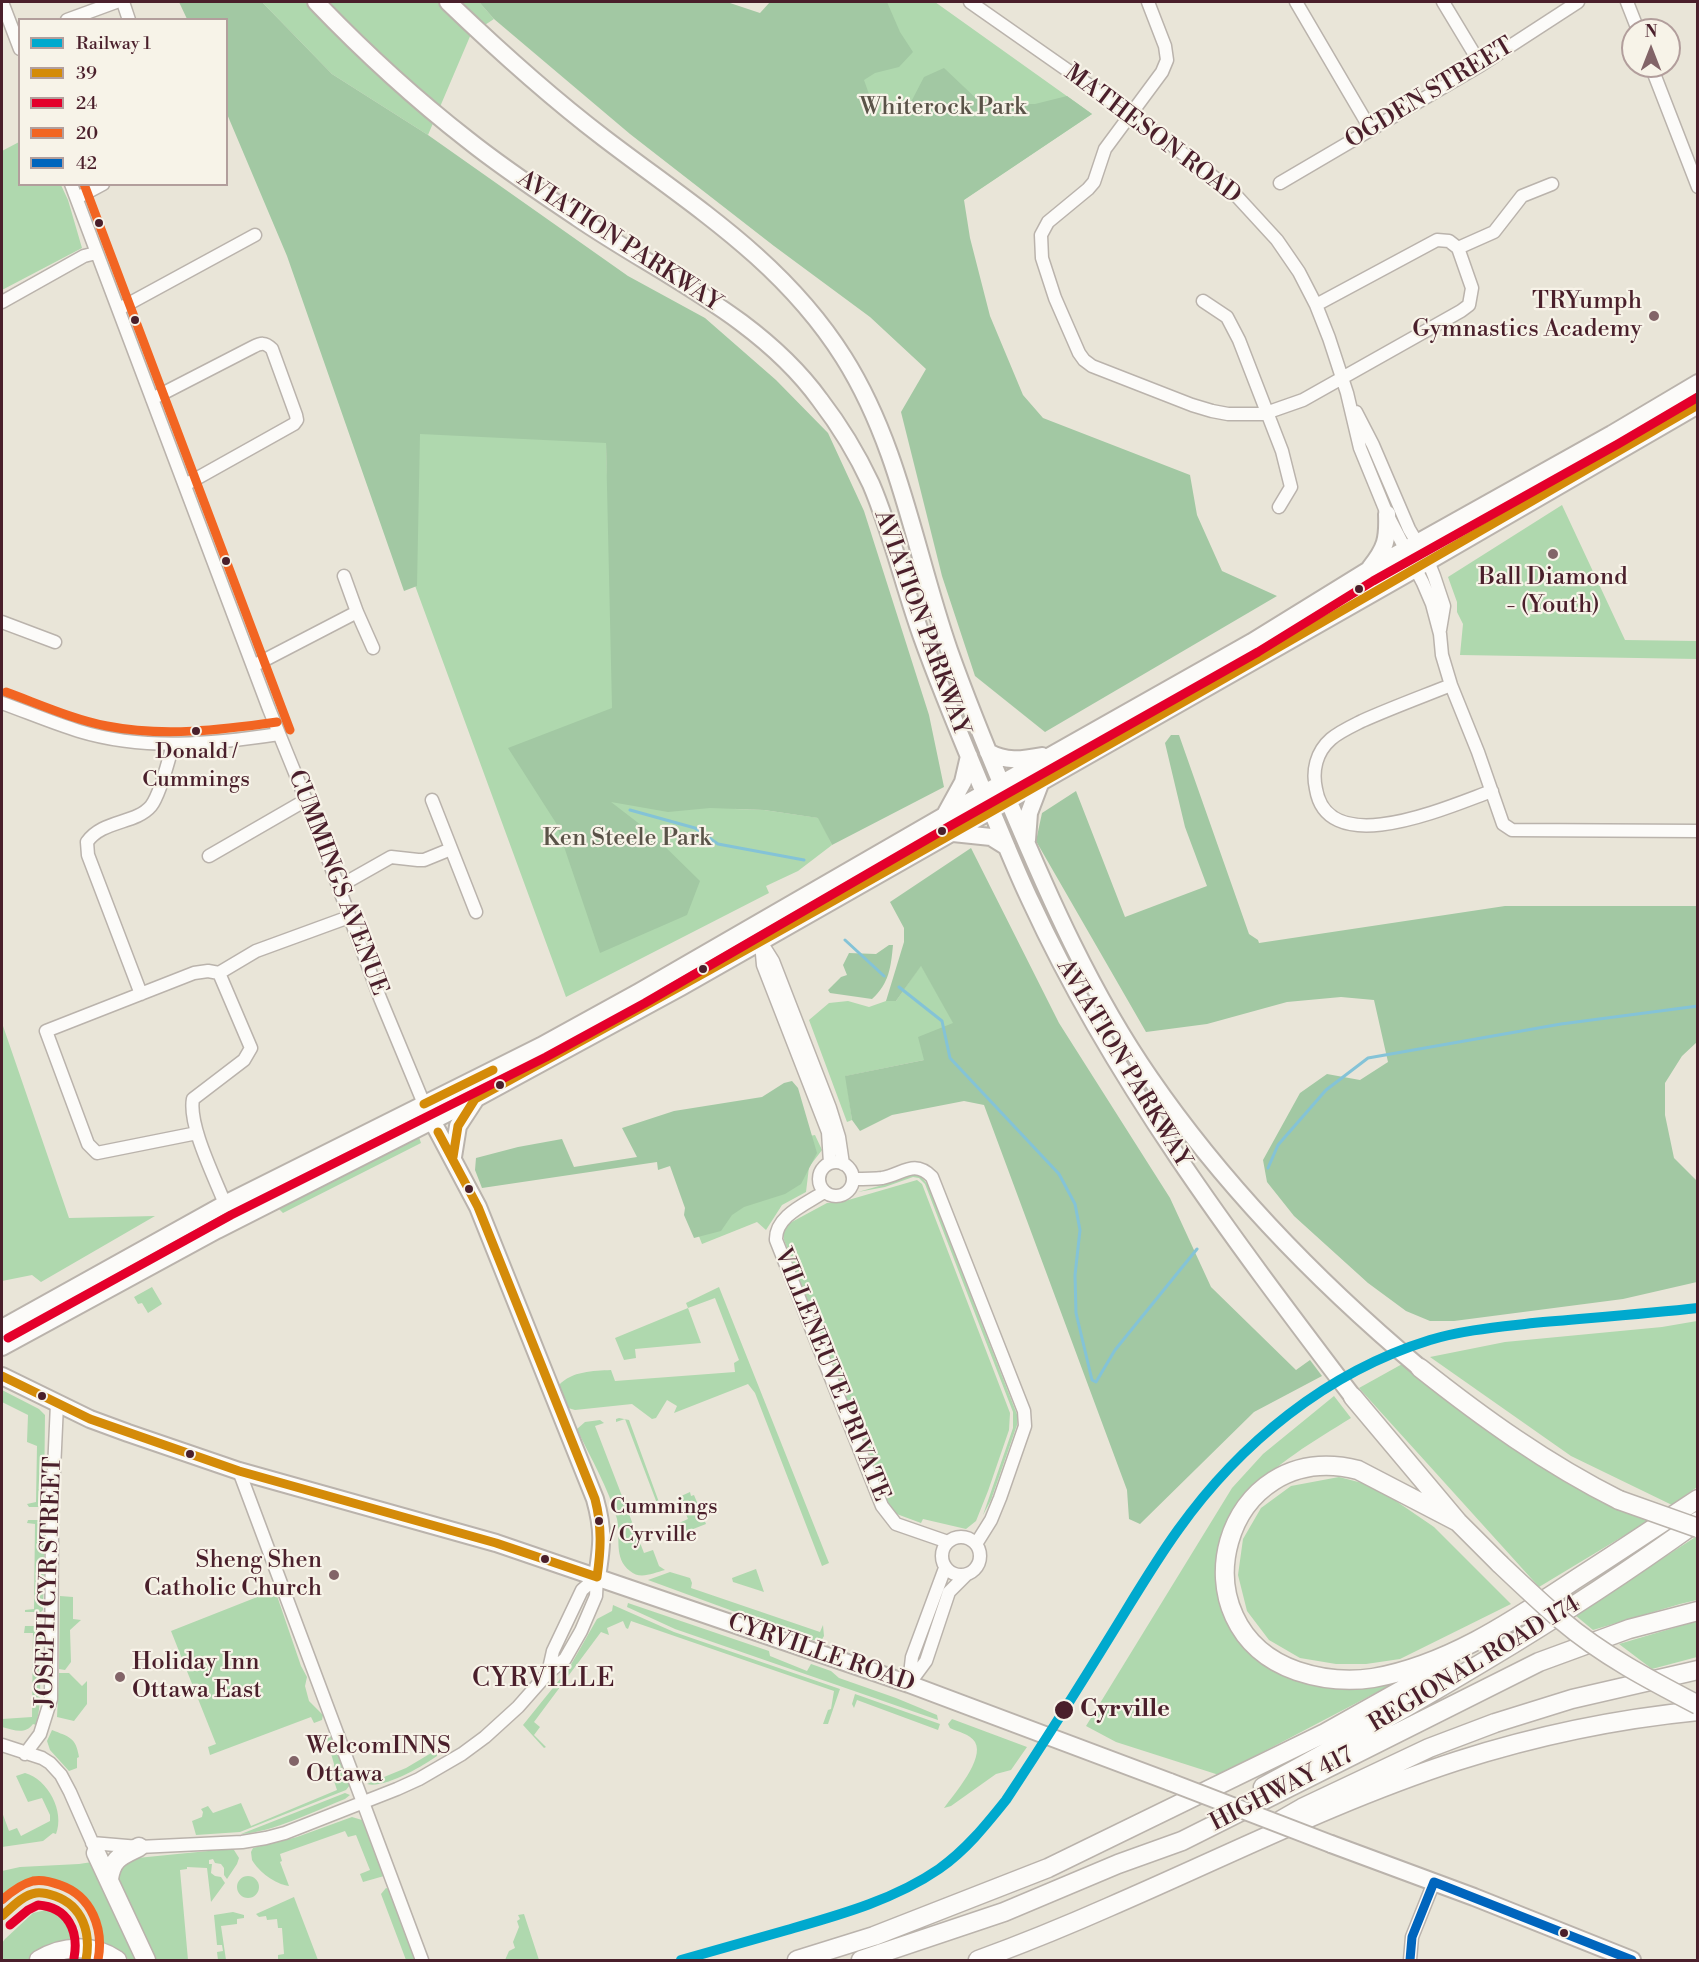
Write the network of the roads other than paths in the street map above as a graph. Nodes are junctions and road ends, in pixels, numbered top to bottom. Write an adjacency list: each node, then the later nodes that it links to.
1 (2, 2): 15 (street)
2 (116, 2): 12 (street)
3 (123, 2): 13 (street)
4 (316, 2): 57 (main road, AVIATION PARKWAY)
5 (448, 2): 55 (main road, AVIATION PARKWAY)
6 (970, 2): 18 (street, MATHESON ROAD)
7 (1148, 2): 18 (street)
8 (1296, 2): 19 (street)
9 (1443, 2): 16 (street)
10 (1578, 2): 16 (street, OGDEN STREET)
11 (1627, 2): 14 (street)
12 (72, 18)
13 (128, 18)
14 (1633, 18)
15 (18, 43)
16 (1481, 64): 19 (street, OGDEN STREET)
17 (1656, 78): 24 (street)
18 (1131, 115): 31 (street, MATHESON ROAD); 38 (street)
19 (1371, 130): 20 (street, OGDEN STREET)
20 (1280, 183)
21 (1552, 184): 27 (street)
22 (72, 186): 25 (street, CUMMINGS AVENUE)
23 (99, 186): 25 (street)
24 (1698, 187)
25 (76, 198): 28 (street, CUMMINGS AVENUE)
26 (255, 235): 32 (street)
27 (1458, 248): 31 (street); 33 (street)
28 (96, 253): 30 (street); 32 (street, CUMMINGS AVENUE)
29 (1203, 301): 38 (street)
30 (2, 302)
31 (1316, 305): 33 (street, MATHESON ROAD)
32 (119, 309): 36 (street, CUMMINGS AVENUE)
33 (1342, 377): 35 (street, MATHESON ROAD); 38 (street)
34 (1698, 383): 42 (main road)
35 (1347, 393): 41 (street, MATHESON ROAD); 42 (street, MATHESON ROAD)
36 (152, 399): 39 (street, CUMMINGS AVENUE); 39 (street)
37 (1698, 405): 43 (main road)
38 (1267, 412): 40 (street)
39 (185, 485): 50 (street, CUMMINGS AVENUE)
40 (1279, 507)
41 (1387, 514): 42 (street, MATHESON ROAD); 44 (main road)
42 (1412, 547): 43 (street); 44 (main road)
43 (1422, 565): 51 (street); 59 (main road)
44 (1367, 571): 56 (main road)
45 (344, 576): 46 (street)
46 (357, 612): 49 (street); 50 (street)
47 (2, 622): 48 (street)
48 (55, 642)
49 (373, 648)
50 (253, 666): 53 (street, CUMMINGS AVENUE)
51 (1451, 685): 60 (street); 60 (street)
52 (2, 703): 54 (street)
53 (279, 734): 54 (street); 62 (street, CUMMINGS AVENUE)
54 (173, 744): 79 (street)
55 (988, 752): 56 (main road); 58 (main road, AVIATION PARKWAY)
56 (1056, 753): 58 (main road)
57 (969, 756): 61 (main road, AVIATION PARKWAY); 66 (main road)
58 (1001, 784): 61 (main road); 64 (main road, AVIATION PARKWAY)
59 (1040, 784): 64 (main road); 69 (main road)
60 (1492, 791): 67 (street)
61 (984, 793): 65 (main road, AVIATION PARKWAY); 66 (main road)
62 (306, 800): 72 (street); 73 (street, CUMMINGS AVENUE)
63 (432, 800): 71 (street)
64 (1009, 800): 65 (main road); 69 (main road, AVIATION PARKWAY)
65 (992, 810): 68 (main road); 70 (main road, AVIATION PARKWAY)
66 (944, 816): 78 (main road)
67 (1698, 831)
68 (953, 833): 70 (main road); 76 (main road)
69 (1027, 844): 93 (main road, AVIATION PARKWAY)
70 (1007, 847): 95 (main road, AVIATION PARKWAY)
71 (451, 849): 73 (street); 74 (street)
72 (209, 856)
73 (338, 886): 75 (street, CUMMINGS AVENUE)
74 (476, 912)
75 (349, 917): 77 (street); 81 (street, CUMMINGS AVENUE)
76 (761, 942): 78 (main road); 85 (street)
77 (219, 973): 79 (street); 83 (street)
78 (677, 980): 80 (main road); 81 (main road)
79 (141, 994): 83 (street)
80 (475, 1099): 82 (main road); 84 (main road)
81 (424, 1104): 82 (main road, CUMMINGS AVENUE); 88 (main road)
82 (432, 1120): 84 (main road, CUMMINGS AVENUE); 90 (main road)
83 (197, 1133): 88 (street)
84 (453, 1157): 106 (main road, CUMMINGS AVENUE)
85 (836, 1163): 86 (street); 87 (street)
86 (853, 1179): 87 (street); 103 (street)
87 (824, 1192): 102 (street, VILLENEUVE PRIVATE)
88 (225, 1204): 89 (main road)
89 (170, 1234): 90 (main road); 91 (main road)
90 (179, 1249): 92 (main road)
91 (2, 1328)
92 (2, 1347)
93 (1420, 1368): 101 (highway, bridge)
94 (2, 1376): 96 (main road, CYRVILLE ROAD)
95 (1353, 1397): 100 (highway)
96 (57, 1404): 97 (main road, CYRVILLE ROAD); 114 (street, JOSEPH CYR STREET)
97 (239, 1471): 106 (main road, CYRVILLE ROAD); 115 (street)
98 (1698, 1499): 108 (highway)
99 (1698, 1521): 119 (highway, REGIONAL ROAD 174)
100 (1458, 1522): 108 (highway); 111 (highway, bridge)
101 (1698, 1528)
102 (948, 1542): 103 (street); 104 (street)
103 (976, 1544): 105 (street)
104 (945, 1568): 105 (street); 110 (street)
105 (966, 1575): 110 (street)
106 (597, 1577): 110 (main road, CYRVILLE ROAD); 115 (street)
107 (1698, 1611): 119 (highway, HIGHWAY 417)
108 (1488, 1635): 126 (highway)
109 (1698, 1670): 118 (highway, REGIONAL ROAD 174)
110 (909, 1684): 121 (main road, CYRVILLE ROAD, bridge)
111 (1698, 1705)
112 (1698, 1711): 118 (highway, HIGHWAY 417)
113 (2, 1745): 114 (street)
114 (25, 1754): 117 (street)
115 (364, 1803): 116 (street); 125 (street)
116 (139, 1847): 117 (street); 120 (highway)
117 (94, 1848): 120 (highway)
118 (1210, 1862): 128 (highway, HIGHWAY 417)
119 (1118, 1864): 127 (highway, HIGHWAY 417)
120 (109, 1879): 124 (highway)
121 (1434, 1882): 129 (street); 130 (main road, CYRVILLE ROAD)
122 (110, 1957): 123 (highway)
123 (39, 1960)
124 (146, 1960)
125 (422, 1960)
126 (797, 1960)
127 (861, 1960)
128 (978, 1960)
129 (1410, 1960)
130 (1632, 1960)

